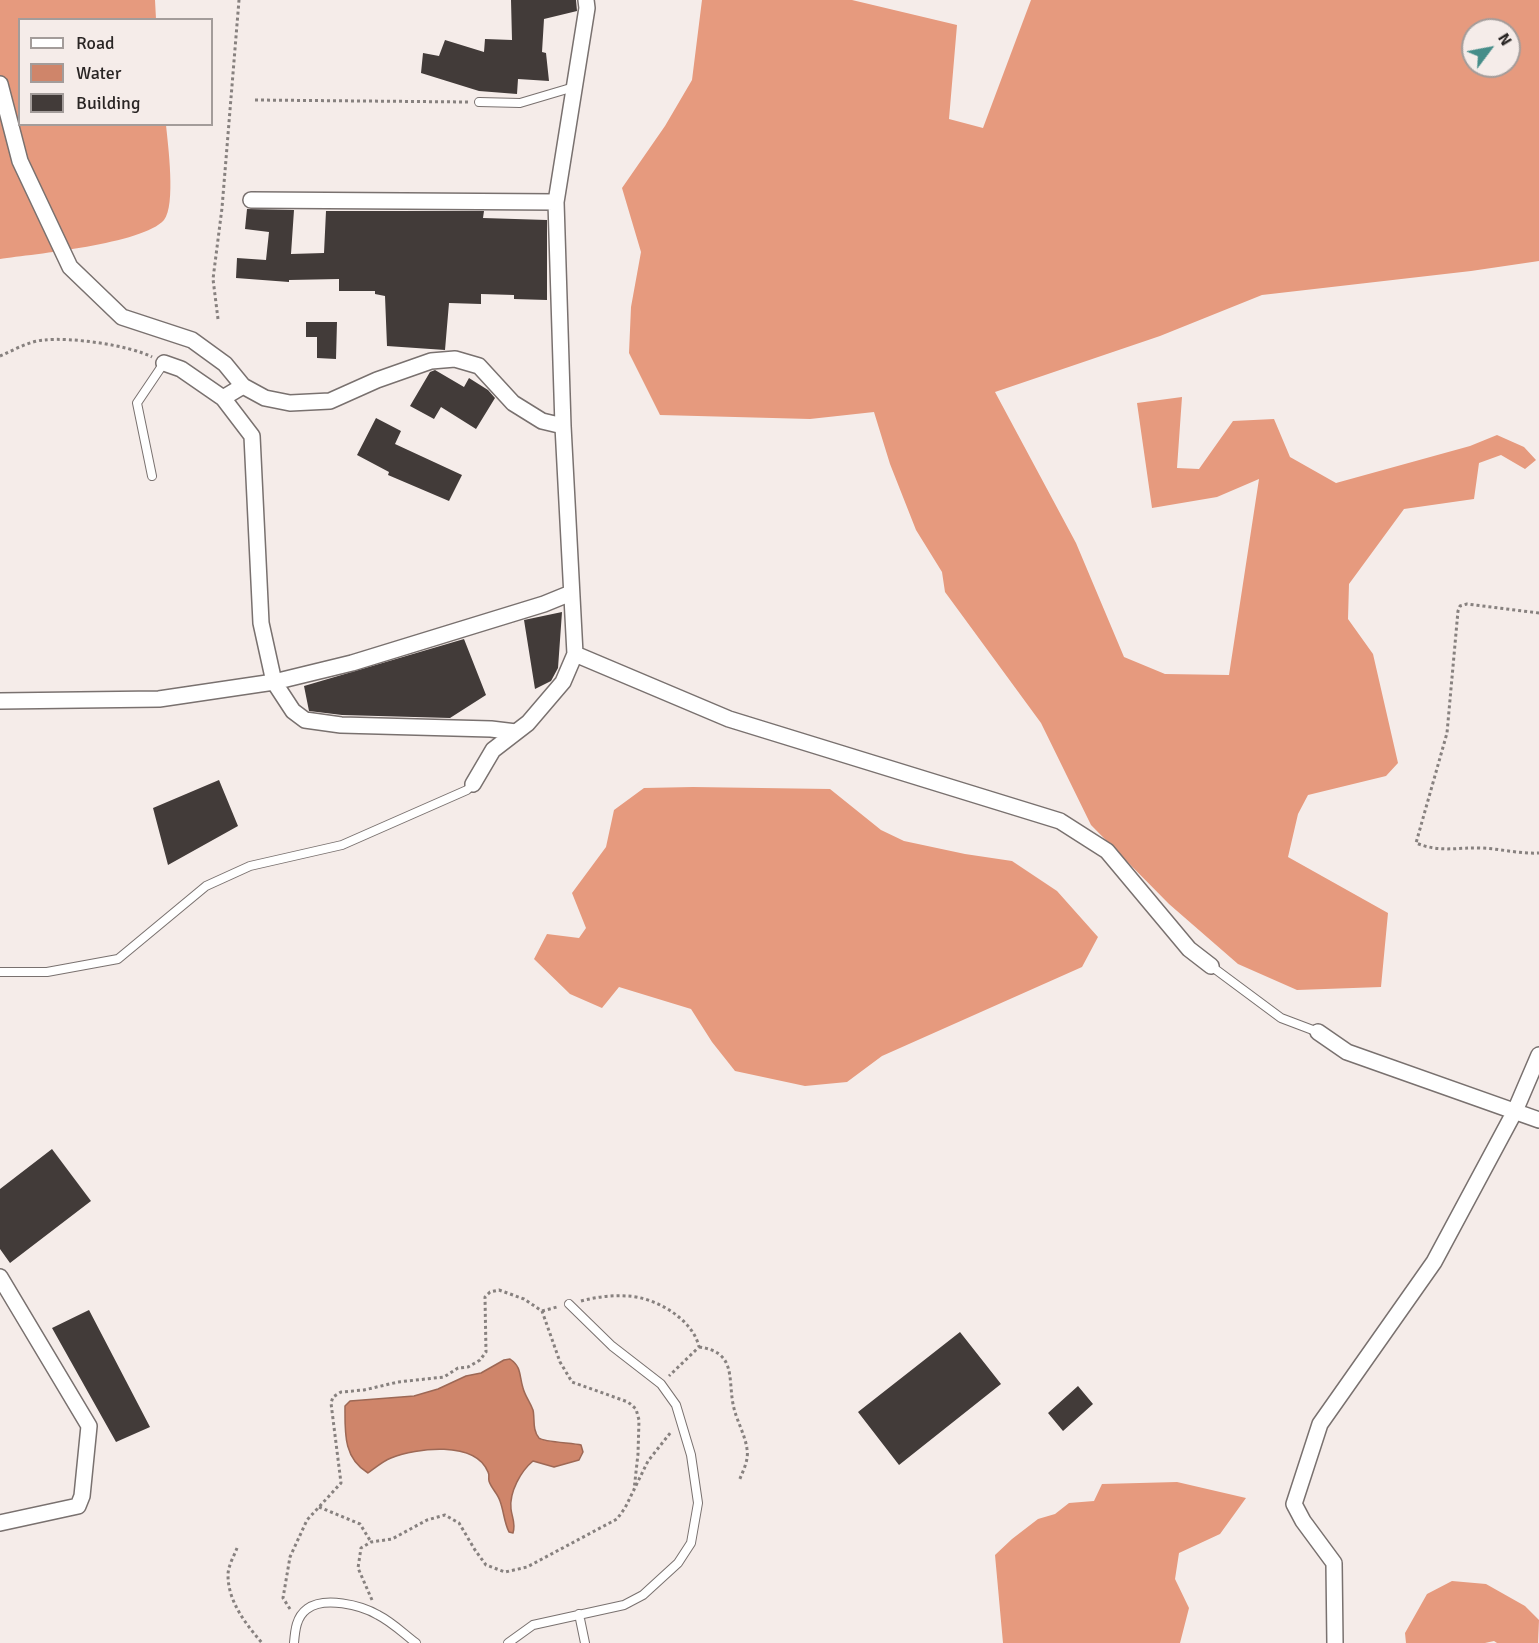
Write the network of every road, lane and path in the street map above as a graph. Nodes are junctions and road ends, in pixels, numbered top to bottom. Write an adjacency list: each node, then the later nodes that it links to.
1 (239, 0): 9 (path)
2 (586, 0): 4 (street)
3 (0, 84): 12 (street)
4 (574, 86): 6 (lane); 8 (street)
5 (255, 100): 6 (path)
6 (479, 102)
7 (250, 200): 8 (street)
8 (556, 202): 14 (street)
9 (218, 319)
10 (0, 357): 11 (path)
11 (164, 363): 13 (street); 15 (lane)
12 (243, 386): 13 (street); 14 (street)
13 (223, 398): 19 (street)
14 (563, 426): 16 (street)
15 (152, 476)
16 (571, 593): 18 (street); 19 (street)
17 (1539, 613): 23 (path)
18 (575, 654): 21 (street); 24 (street)
19 (274, 681): 20 (street); 21 (street)
20 (0, 701)
21 (516, 732): 22 (street)
22 (473, 784): 25 (lane)
23 (1539, 854)
24 (1211, 966): 26 (lane)
25 (0, 972)
26 (1317, 1032): 28 (street)
27 (1539, 1055): 28 (street)
28 (1515, 1111): 29 (street); 50 (street)
29 (1539, 1120)
30 (0, 1277): 39 (street)
31 (569, 1304): 32 (path); 33 (path); 34 (lane)
32 (542, 1311): 37 (path); 38 (path)
33 (699, 1347): 34 (path); 36 (path)
34 (662, 1384): 35 (lane)
35 (681, 1421): 37 (path); 42 (lane)
36 (739, 1481)
37 (634, 1490): 40 (path)
38 (319, 1507): 40 (path); 44 (path)
39 (0, 1523)
40 (371, 1542): 43 (path)
41 (237, 1548): 45 (path)
42 (579, 1614): 48 (lane); 49 (lane)
43 (379, 1615): 44 (lane); 47 (lane)
44 (298, 1621): 46 (lane)
45 (262, 1643)
46 (294, 1643)
47 (416, 1643)
48 (508, 1643)
49 (585, 1643)
50 (1335, 1643)

